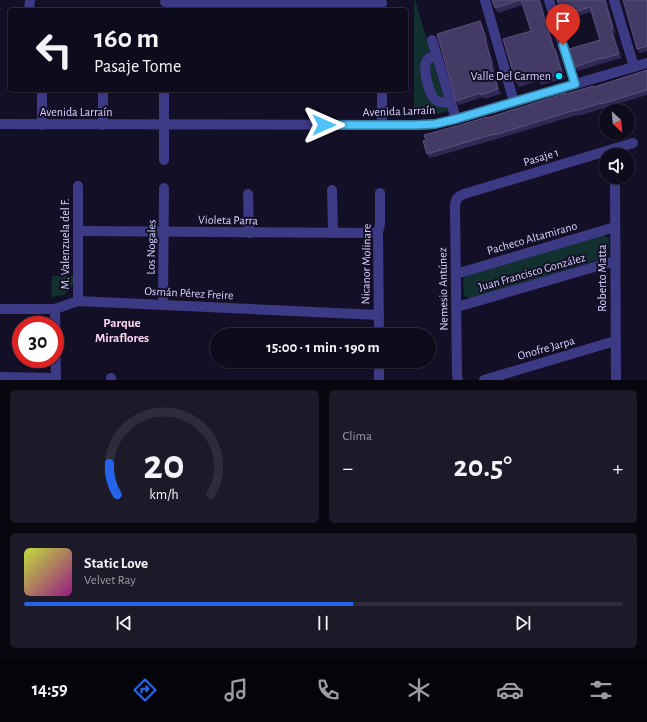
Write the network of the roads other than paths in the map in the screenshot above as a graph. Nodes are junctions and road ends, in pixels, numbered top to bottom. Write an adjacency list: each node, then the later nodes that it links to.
1 (485, 0): 15 (street)
2 (550, 0): 10 (street)
3 (614, 0): 9 (street)
4 (165, 4): 5 (street)
5 (382, 4)
6 (432, 40): 7 (street)
7 (437, 56): 16 (street); 16 (street)
8 (647, 63): 9 (street, Avenida Larraín)
9 (634, 67): 10 (street, Avenida Larraín)
10 (575, 84): 15 (street, Avenida Larraín)
11 (42, 92): 19 (street)
12 (103, 92): 20 (street)
13 (164, 92): 21 (street)
14 (382, 92): 22 (street)
15 (514, 102): 17 (street, Avenida Larraín)
16 (451, 103): 17 (street)
17 (456, 119): 22 (street, Avenida Larraín)
18 (0, 124): 19 (street, Avenida Larraín)
19 (42, 125): 20 (street, Avenida Larraín)
20 (103, 125): 21 (street, Avenida Larraín)
21 (164, 125): 22 (street, Avenida Larraín); 26 (street)
22 (382, 125)
23 (634, 143): 24 (street, Pasaje 1)
24 (624, 148)
25 (599, 157): 33 (street, Pasaje 1)
26 (164, 160)
27 (615, 184): 34 (street, Roberto Matta)
28 (78, 186): 35 (street, M. Valenzuela del F.)
29 (164, 188): 36 (street, Los Nogales)
30 (332, 190): 38 (street)
31 (380, 193): 39 (street, Nicanor Molinare)
32 (248, 194): 37 (street)
33 (457, 198): 41 (street, Nemesio Antúnez)
34 (615, 227): 40 (street, Roberto Matta); 41 (street, Pacheco Altamirano)
35 (78, 231): 36 (street, Violeta Parra); 42 (street, M. Valenzuela del F.)
36 (164, 232): 37 (street, Violeta Parra); 43 (street, Los Nogales)
37 (249, 233): 38 (street, Violeta Parra)
38 (333, 233): 39 (street, Violeta Parra)
39 (378, 233): 47 (street, Nicanor Molinare)
40 (615, 262): 44 (street, Juan Francisco González); 49 (street, Roberto Matta)
41 (456, 274): 44 (street, Nemesio Antúnez)
42 (78, 301): 43 (street, Osmán Pérez Freire); 46 (street, Osmán Pérez Freire)
43 (163, 305): 47 (street, Osmán Pérez Freire)
44 (457, 307): 54 (street, Nemesio Antúnez)
45 (0, 309): 46 (street, Osmán Pérez Freire)
46 (55, 309): 52 (street)
47 (379, 315): 48 (street, Nicanor Molinare)
48 (379, 328)
49 (615, 341): 55 (street, Onofre Jarpa); 56 (street, Roberto Matta)
50 (379, 368): 53 (street)
51 (0, 377): 52 (street)
52 (56, 379)
53 (379, 380)
54 (458, 380)
55 (484, 380)
56 (616, 380)

